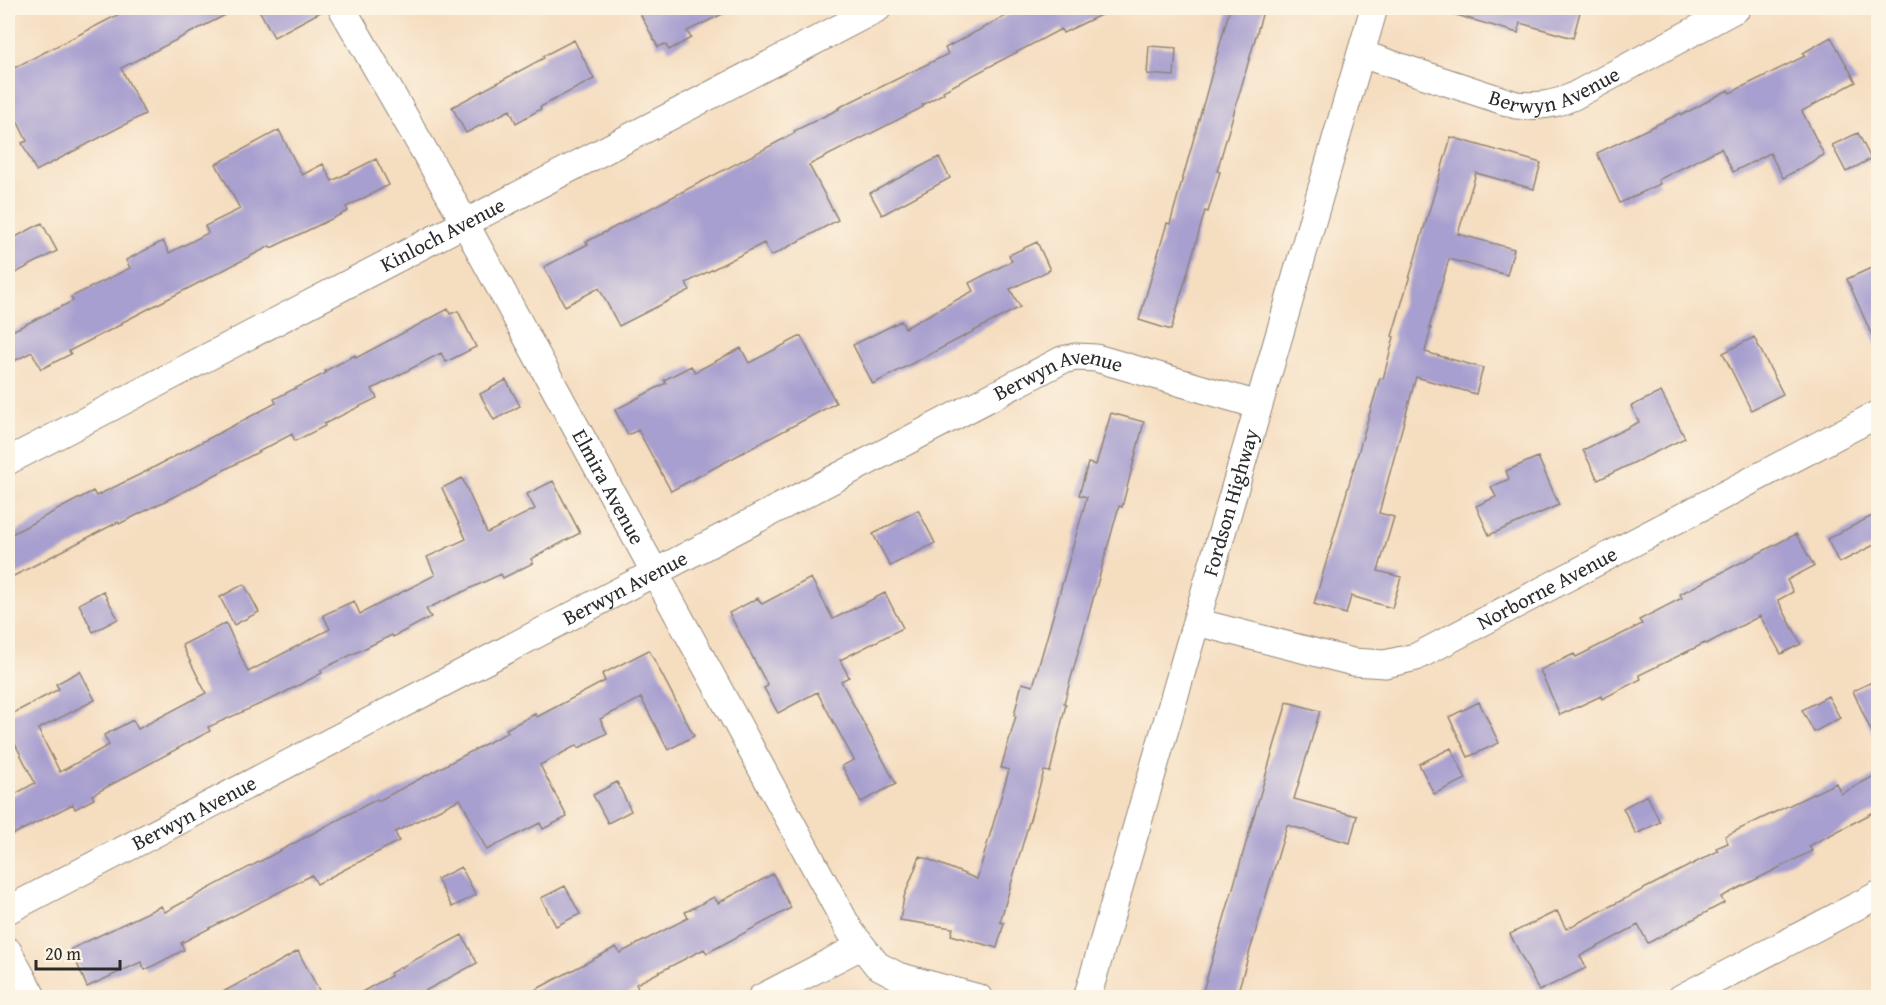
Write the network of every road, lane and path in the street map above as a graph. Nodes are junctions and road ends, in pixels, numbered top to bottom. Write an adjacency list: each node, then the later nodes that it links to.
1 (342, 8): 6 (street, Elmira Avenue)
2 (878, 8): 6 (street, Kinloch Avenue)
3 (1374, 8): 5 (street, Fordson Highway)
4 (1737, 8): 5 (street, Berwyn Avenue)
5 (1361, 54): 7 (street, Fordson Highway)
6 (465, 223): 9 (street, Kinloch Avenue); 10 (street, Elmira Avenue)
7 (1258, 405): 10 (street, Berwyn Avenue); 11 (street, Fordson Highway)
8 (1878, 414): 11 (street, Norborne Avenue)
9 (8, 461)
10 (653, 572): 13 (street, Berwyn Avenue); 14 (street, Elmira Avenue)
11 (1196, 622): 19 (street, Fordson Highway)
12 (1878, 895): 20 (street)
13 (8, 910)
14 (861, 945): 17 (street); 18 (street, Elmira Avenue)
15 (8, 951): 16 (street)
16 (33, 998)
17 (761, 998)
18 (979, 998)
19 (1087, 998)
20 (1682, 998)

